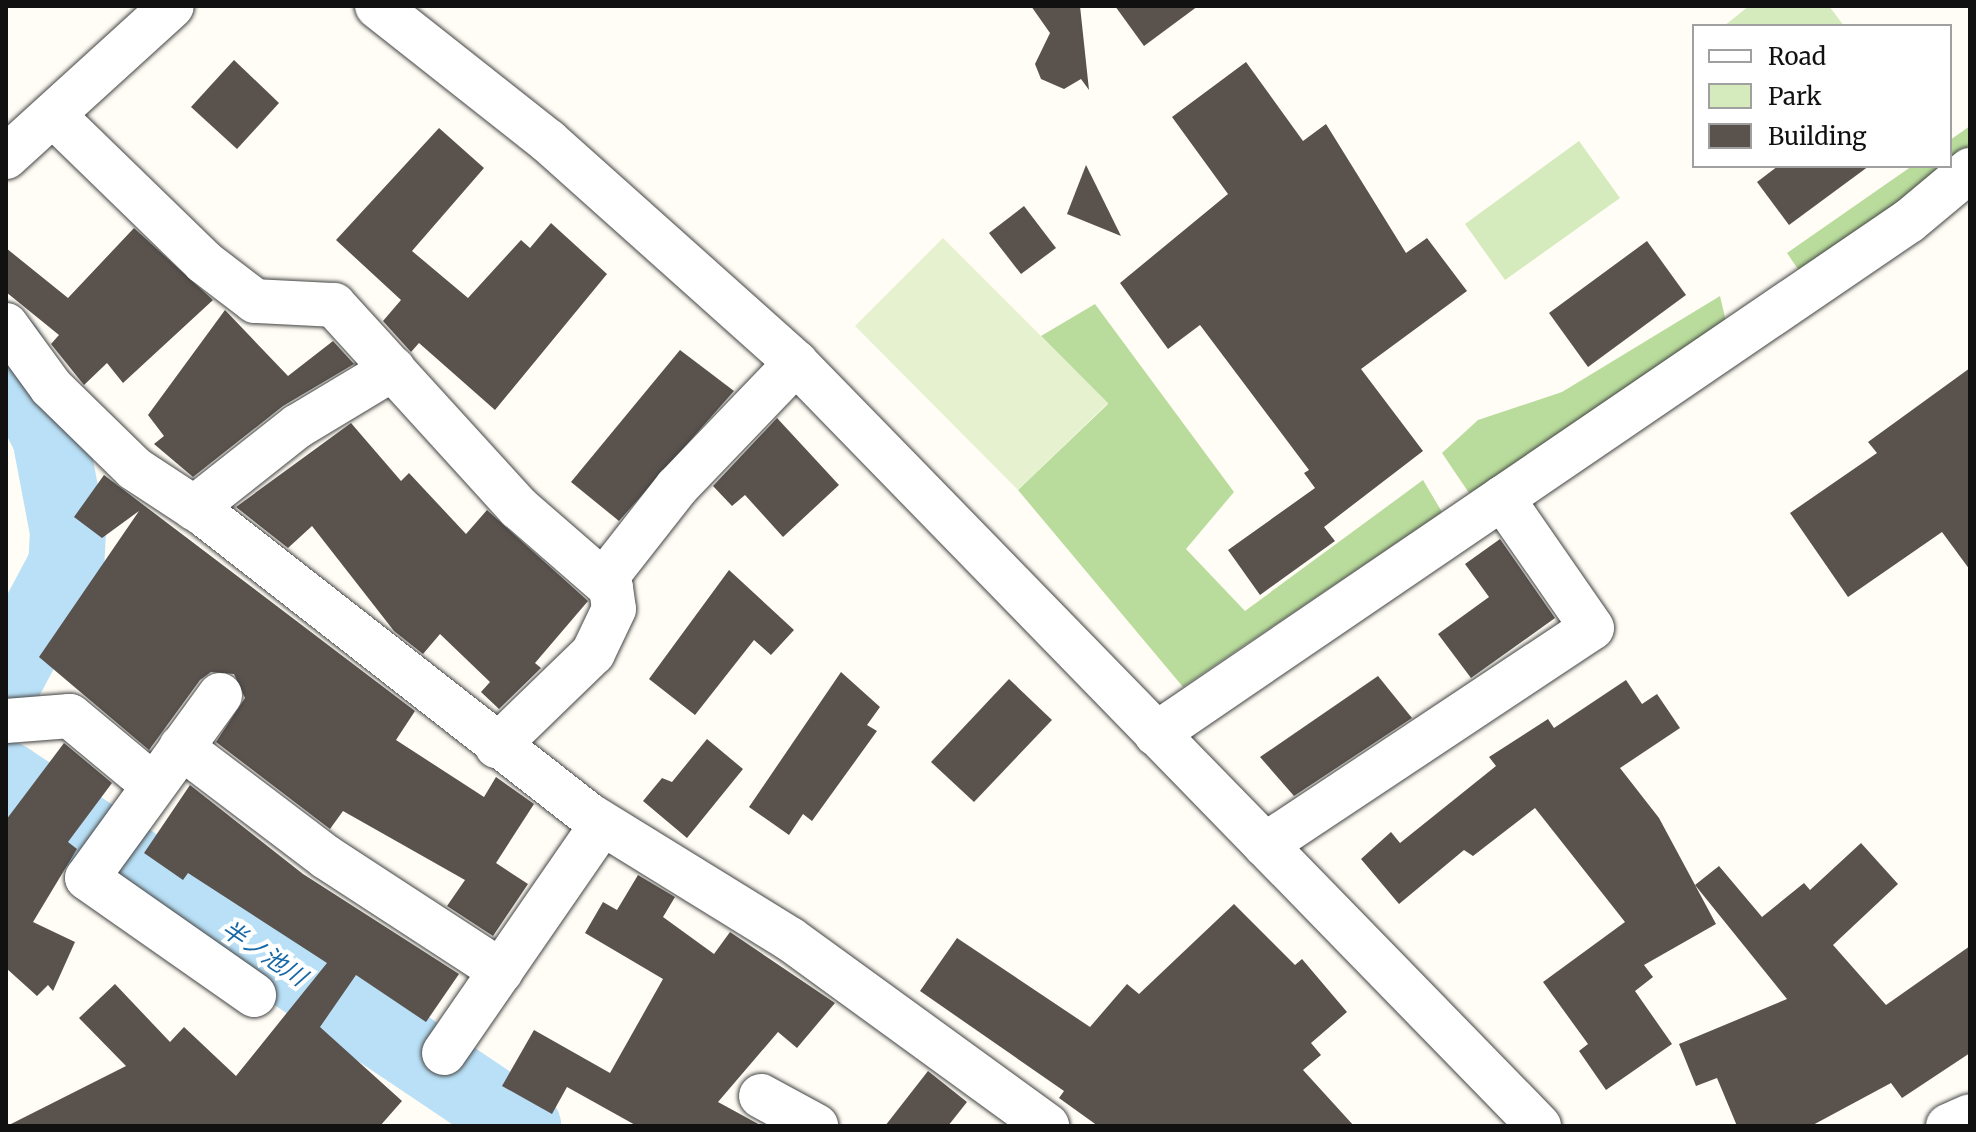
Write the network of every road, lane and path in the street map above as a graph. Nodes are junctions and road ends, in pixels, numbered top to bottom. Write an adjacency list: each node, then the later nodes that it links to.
1 (172, 6): 4 (street)
2 (377, 6): 3 (street)
3 (425, 21): 8 (street)
4 (53, 115): 5 (street); 9 (street)
5 (6, 157)
6 (1970, 170): 10 (street)
7 (6, 325): 11 (street)
8 (796, 363): 12 (street); 15 (street)
9 (393, 369): 11 (street); 12 (street)
10 (1502, 498): 15 (street); 20 (street)
11 (194, 508): 16 (street)
12 (604, 580): 16 (street)
13 (220, 695): 17 (street)
14 (6, 721): 18 (street)
15 (1156, 734): 20 (street)
16 (497, 746): 19 (street)
17 (181, 747): 18 (street); 21 (street)
18 (153, 785): 22 (street)
19 (602, 824): 21 (street); 27 (street)
20 (1265, 845): 28 (street)
21 (501, 971): 23 (street)
22 (254, 995)
23 (444, 1053)
24 (761, 1096): 26 (street)
25 (1970, 1116): 29 (street)
26 (816, 1126)
27 (1047, 1126)
28 (1539, 1126)
29 (1948, 1126)

